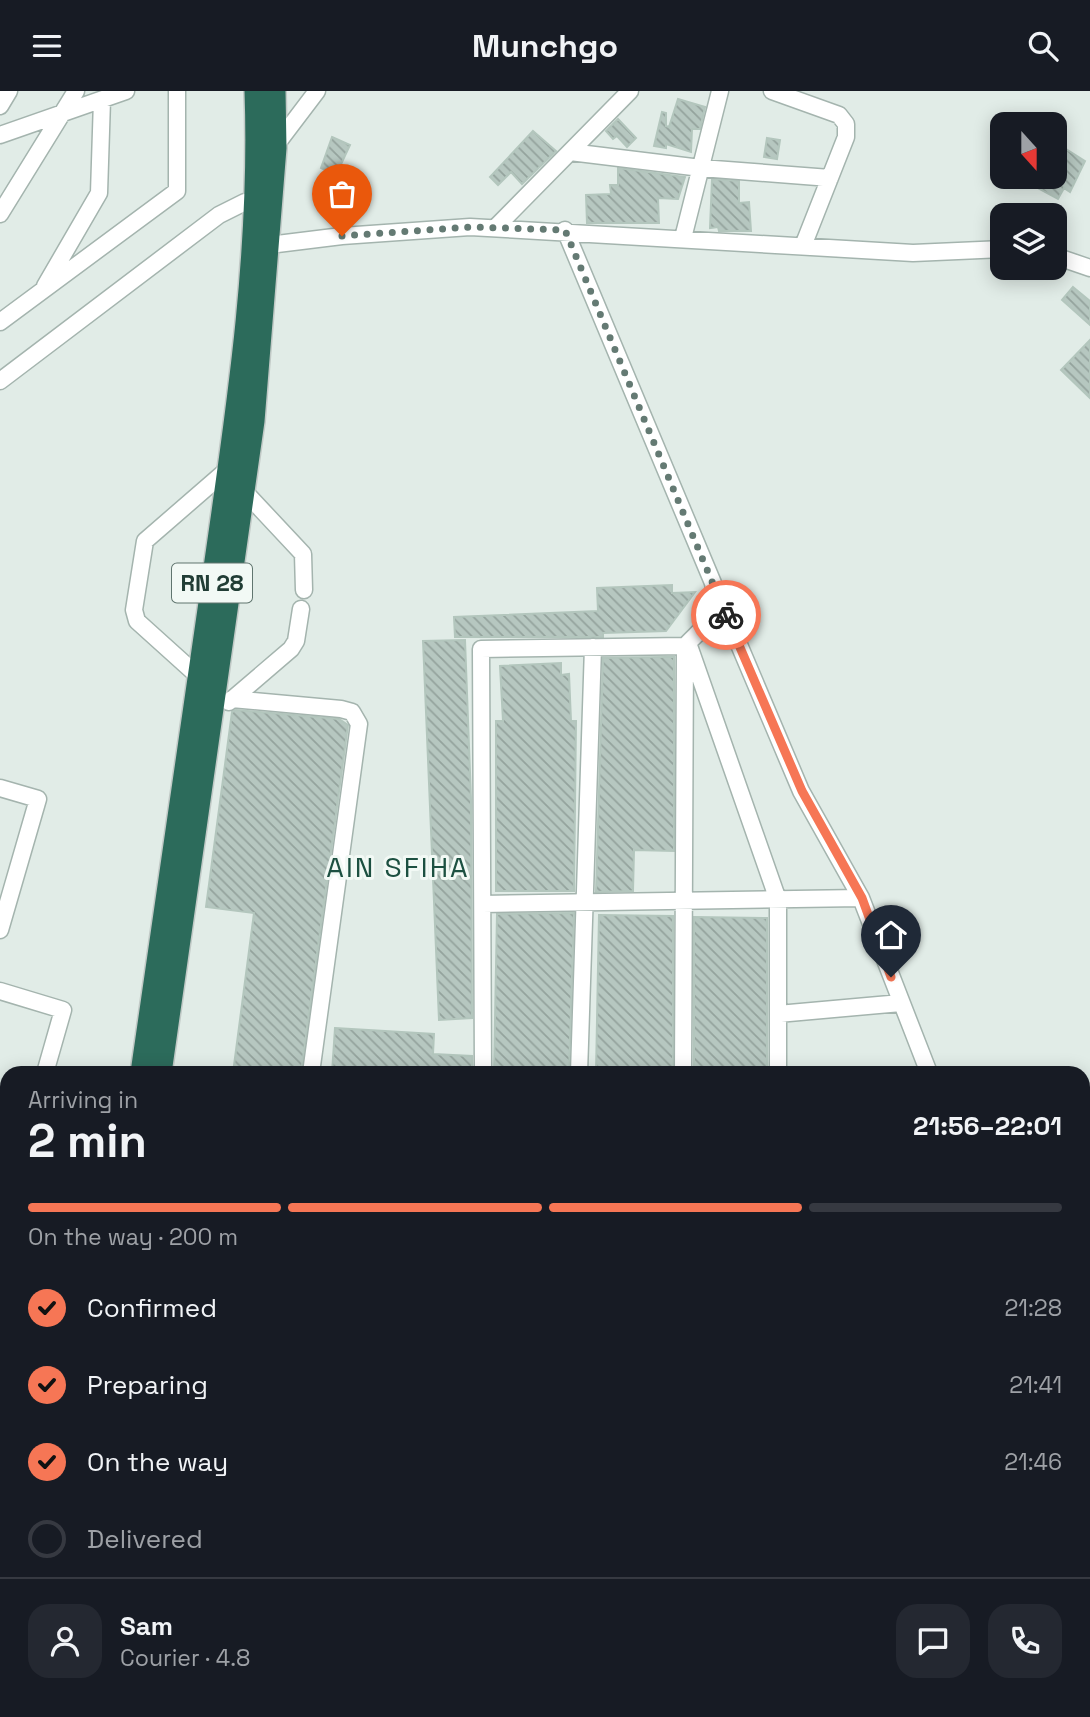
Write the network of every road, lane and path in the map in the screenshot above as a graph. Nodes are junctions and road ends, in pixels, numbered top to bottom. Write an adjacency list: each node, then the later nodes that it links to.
1 (9, 91): 12 (street)
2 (76, 91): 13 (street)
3 (126, 91): 11 (street)
4 (177, 91): 29 (street)
5 (255, 91): 15 (highway, RN 28)
6 (275, 91): 15 (highway, RN 28)
7 (317, 91): 15 (street)
8 (630, 91): 16 (street)
9 (720, 91): 17 (street)
10 (772, 91): 18 (street)
11 (102, 100): 13 (street); 29 (street)
12 (0, 106)
13 (62, 114): 14 (street); 20 (street)
14 (0, 135)
15 (267, 151): 19 (highway, RN 28); 24 (highway, RN 28)
16 (570, 152): 17 (street); 21 (street)
17 (701, 168): 18 (street); 23 (street)
18 (830, 178): 25 (street)
19 (255, 202): 31 (street); 32 (highway, RN 28)
20 (0, 214)
21 (495, 227): 22 (street); 24 (street)
22 (565, 230): 23 (street); 34 (street)
23 (683, 238): 25 (street)
24 (269, 245): 33 (highway, RN 28)
25 (803, 246): 26 (street)
26 (990, 250)
27 (1067, 260): 28 (street)
28 (1090, 268)
29 (42, 291): 30 (street)
30 (0, 322)
31 (0, 381)
32 (228, 469): 39 (highway, RN 28); 39 (street)
33 (244, 491): 35 (street); 41 (highway, RN 28)
34 (713, 583): 37 (street); 43 (street)
35 (304, 590)
36 (301, 609): 40 (street)
37 (687, 644): 38 (street); 44 (street); 45 (street)
38 (593, 647): 46 (street); 47 (street)
39 (198, 676): 53 (highway, RN 28)
40 (232, 699): 41 (street); 55 (street)
41 (211, 725): 54 (highway, RN 28)
42 (0, 788): 48 (street)
43 (862, 898): 44 (street); 50 (street)
44 (778, 899): 45 (street); 51 (street)
45 (686, 901): 46 (street); 58 (street)
46 (586, 902): 47 (street); 57 (street)
47 (483, 904): 56 (street)
48 (0, 930)
49 (0, 991): 52 (street)
50 (901, 1003): 51 (street); 60 (street)
51 (778, 1014): 59 (street)
52 (47, 1066)
53 (142, 1066)
54 (162, 1066)
55 (312, 1066)
56 (483, 1066)
57 (579, 1066)
58 (683, 1066)
59 (778, 1066)
60 (926, 1066)

